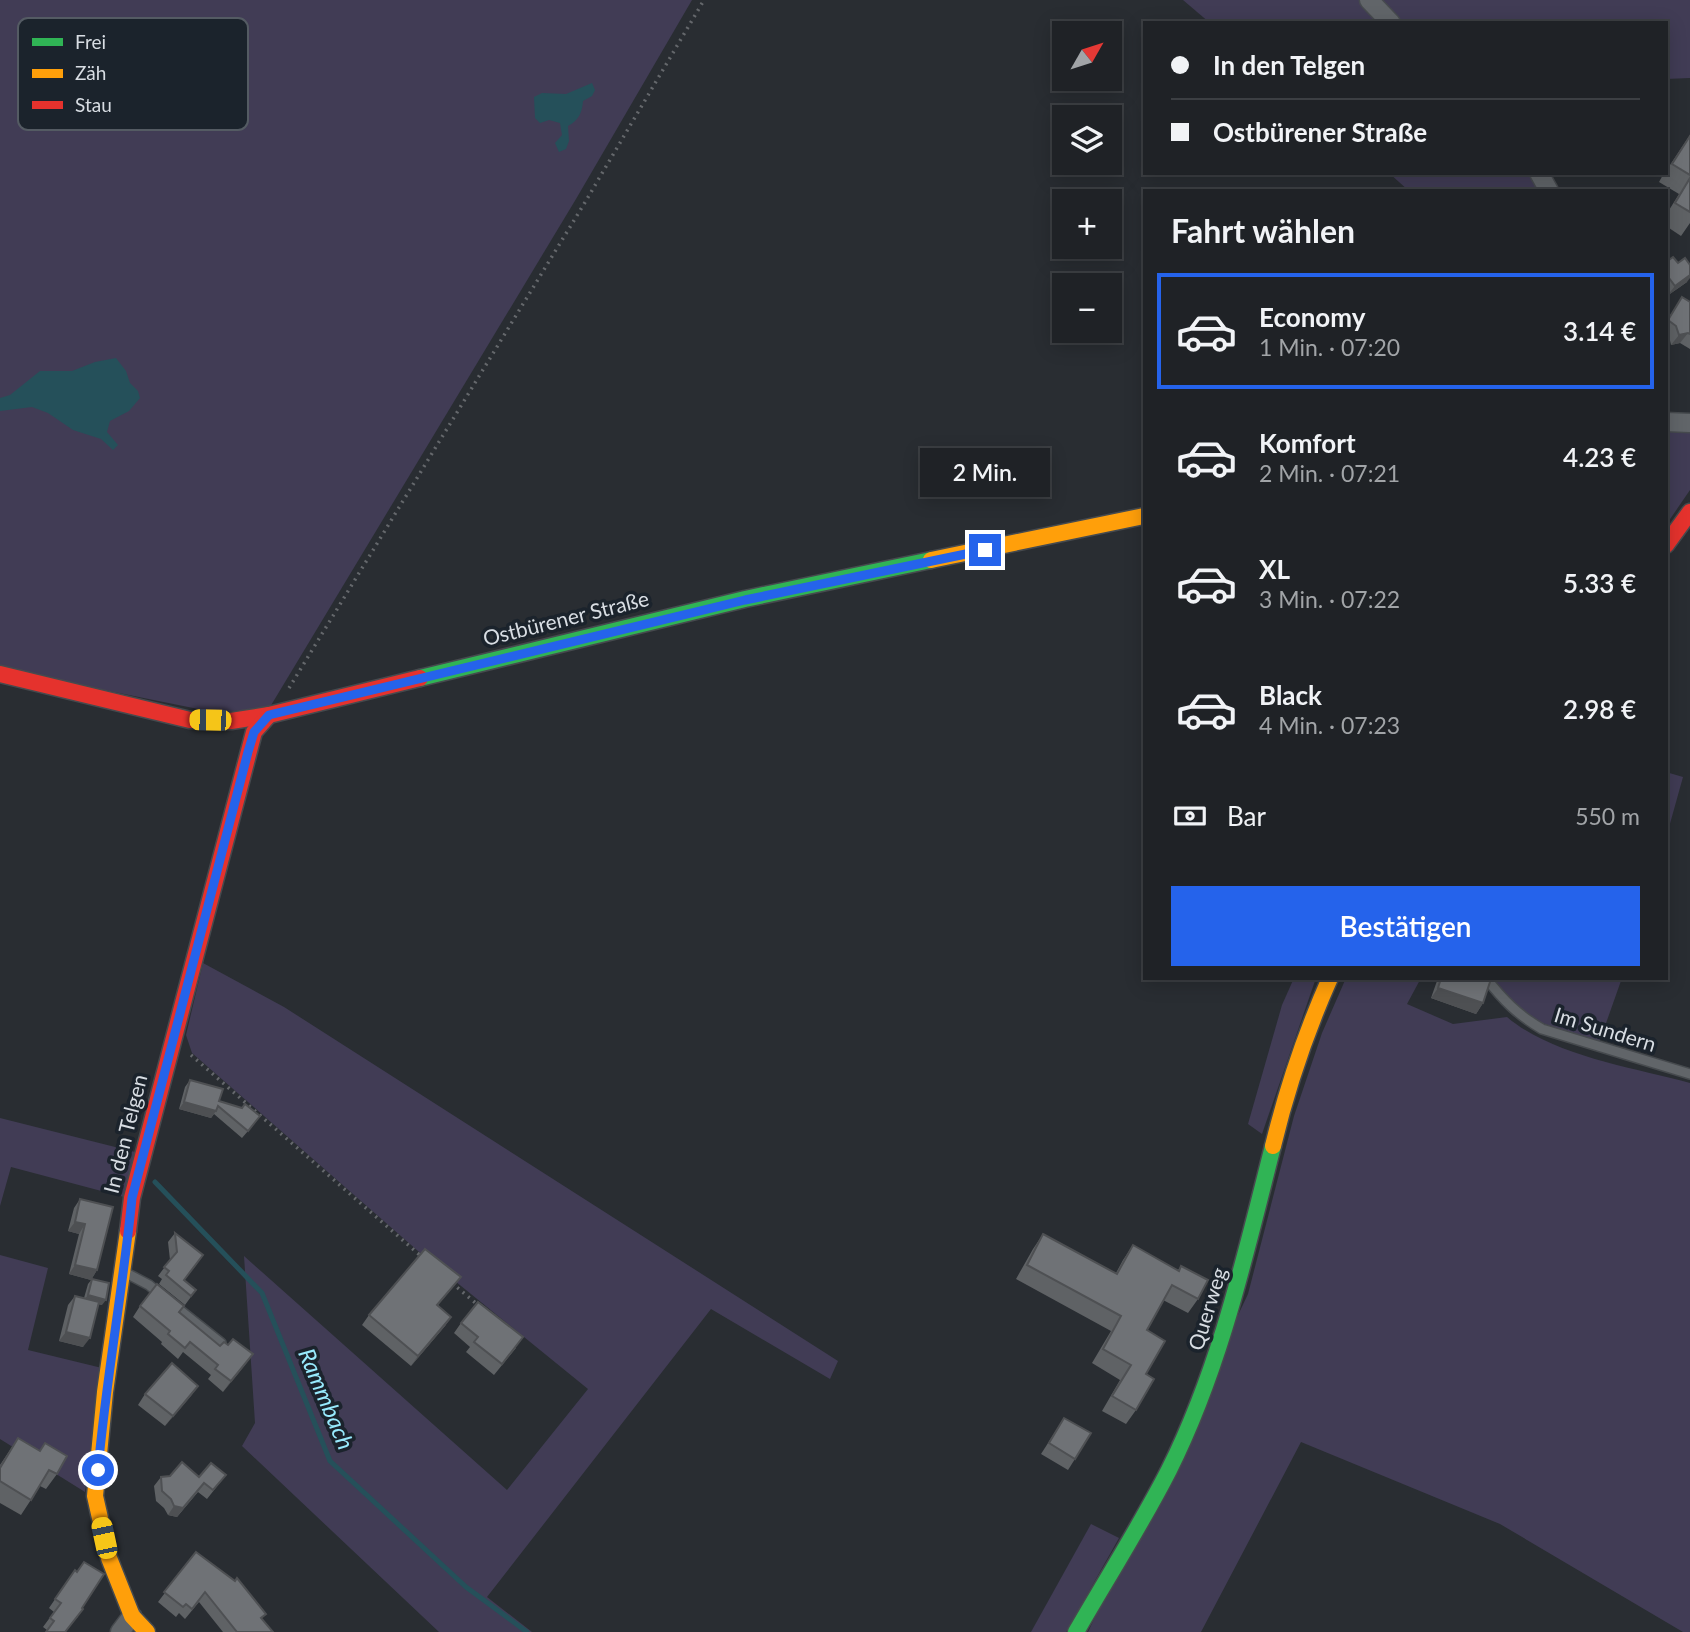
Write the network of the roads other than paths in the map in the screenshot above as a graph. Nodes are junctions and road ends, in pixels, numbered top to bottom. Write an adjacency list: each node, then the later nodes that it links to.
1 (1369, 0): 2 (street)
2 (1389, 21)
3 (1668, 422): 4 (street)
4 (1690, 423)
5 (1690, 512): 7 (street)
6 (1143, 516): 9 (street, Ostbürener Straße)
7 (1668, 542)
8 (0, 674): 9 (street, Ostbürener Straße)
9 (269, 715): 13 (street, In den Telgen)
10 (1329, 980): 18 (street, Querweg)
11 (1488, 980): 12 (lane, Im Sundern)
12 (1690, 1074)
13 (124, 1272): 14 (lane); 15 (street, In den Telgen)
14 (221, 1343)
15 (132, 1616): 16 (street); 17 (street, In den Telgen)
16 (120, 1632)
17 (147, 1632)
18 (1076, 1632)

